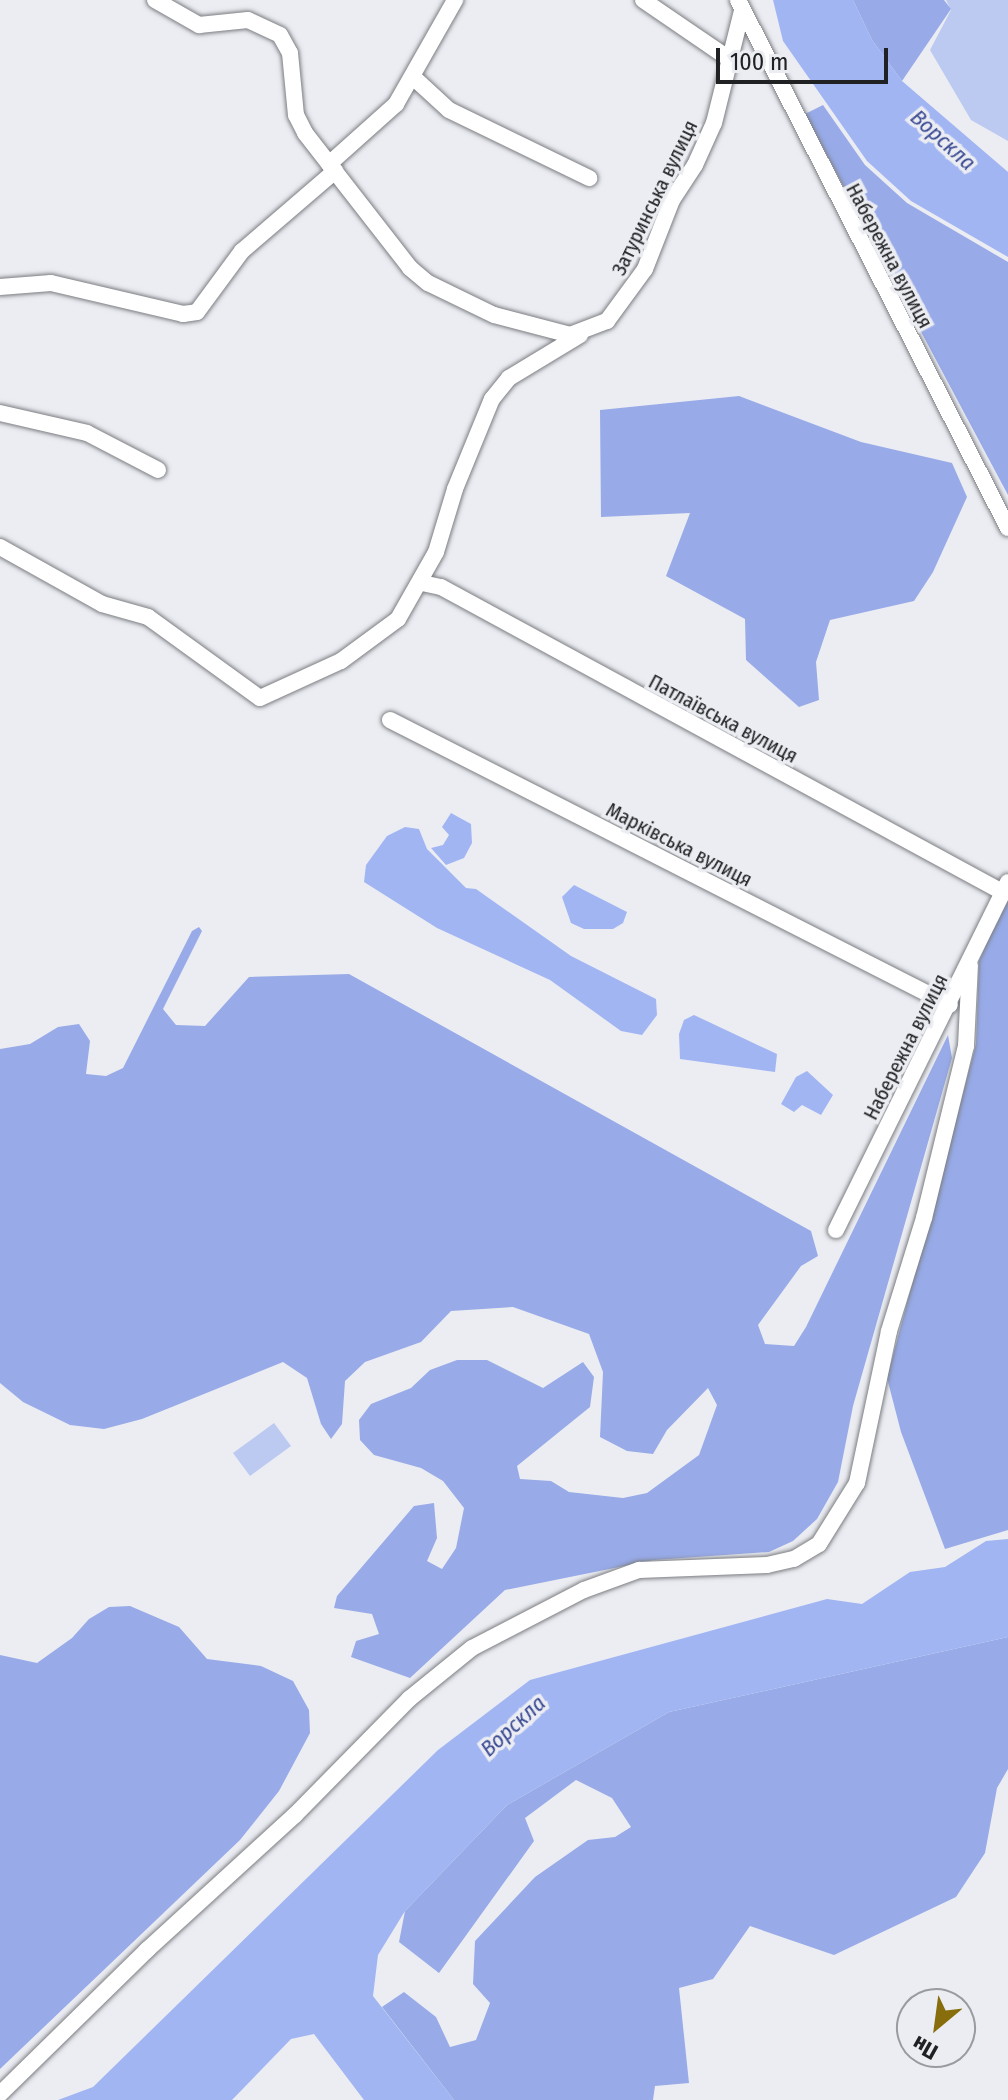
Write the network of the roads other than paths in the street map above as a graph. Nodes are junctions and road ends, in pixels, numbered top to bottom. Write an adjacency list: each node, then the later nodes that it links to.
1 (155, 0): 7 (street)
2 (455, 0): 6 (street)
3 (643, 0): 5 (street)
4 (740, 6): 5 (street, Затуринська вулиця); 13 (street, Набережна вулиця)
5 (728, 58): 10 (street, Затуринська вулиця)
6 (413, 77): 7 (street); 8 (street)
7 (332, 168): 9 (street); 10 (street)
8 (589, 178)
9 (0, 287)
10 (584, 332): 15 (street, Затуринська вулиця)
11 (0, 413): 12 (street)
12 (158, 470)
13 (1008, 528)
14 (0, 547): 15 (street)
15 (422, 583): 17 (street, Патлаївська вулиця)
16 (390, 720): 19 (street, Марківська вулиця)
17 (1006, 887): 18 (street, Набережна вулиця)
18 (970, 965): 19 (street, Набережна вулиця); 21 (street)
19 (950, 1005): 20 (street, Набережна вулиця)
20 (836, 1230)
21 (0, 2094)

